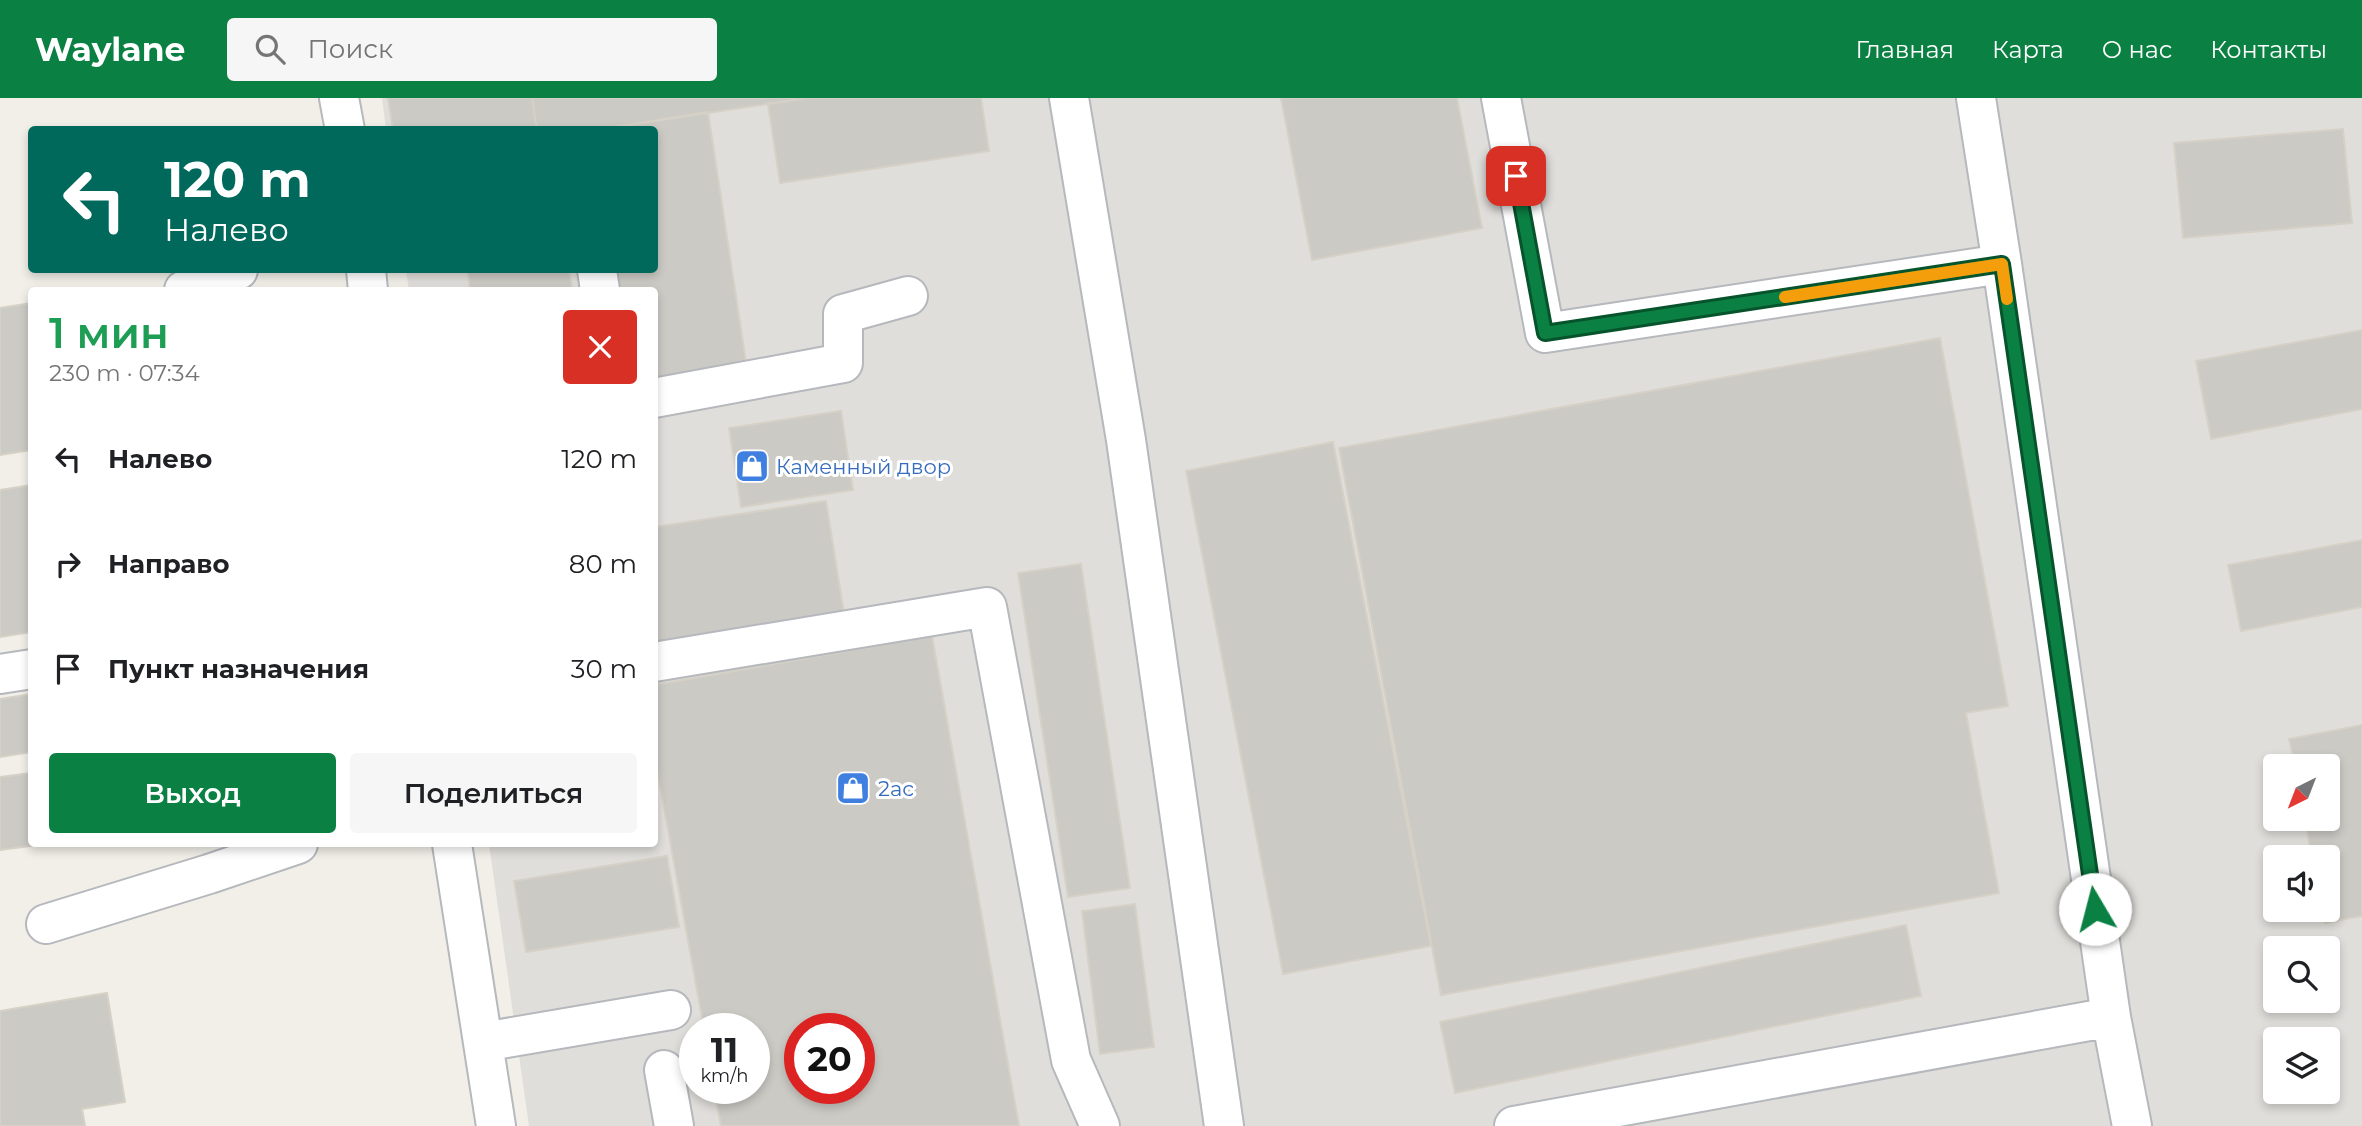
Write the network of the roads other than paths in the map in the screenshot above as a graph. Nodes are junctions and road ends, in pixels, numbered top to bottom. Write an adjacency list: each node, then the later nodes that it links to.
1 (339, 98): 5 (lane)
2 (1069, 98): 24 (lane)
3 (1501, 98): 6 (lane)
4 (1976, 98): 6 (lane)
5 (344, 126)
6 (2002, 264): 18 (lane)
7 (230, 273): 8 (lane)
8 (192, 287)
9 (908, 296): 10 (lane)
10 (658, 397)
11 (658, 661): 23 (lane)
12 (28, 670): 13 (lane)
13 (0, 674)
14 (289, 847): 16 (lane)
15 (452, 847): 19 (lane)
16 (46, 924)
17 (671, 1010): 19 (lane)
18 (2111, 1017): 25 (lane); 26 (lane)
19 (483, 1042): 21 (lane)
20 (664, 1070): 22 (lane)
21 (496, 1126)
22 (674, 1126)
23 (1100, 1126)
24 (1224, 1126)
25 (1514, 1126)
26 (2132, 1126)

